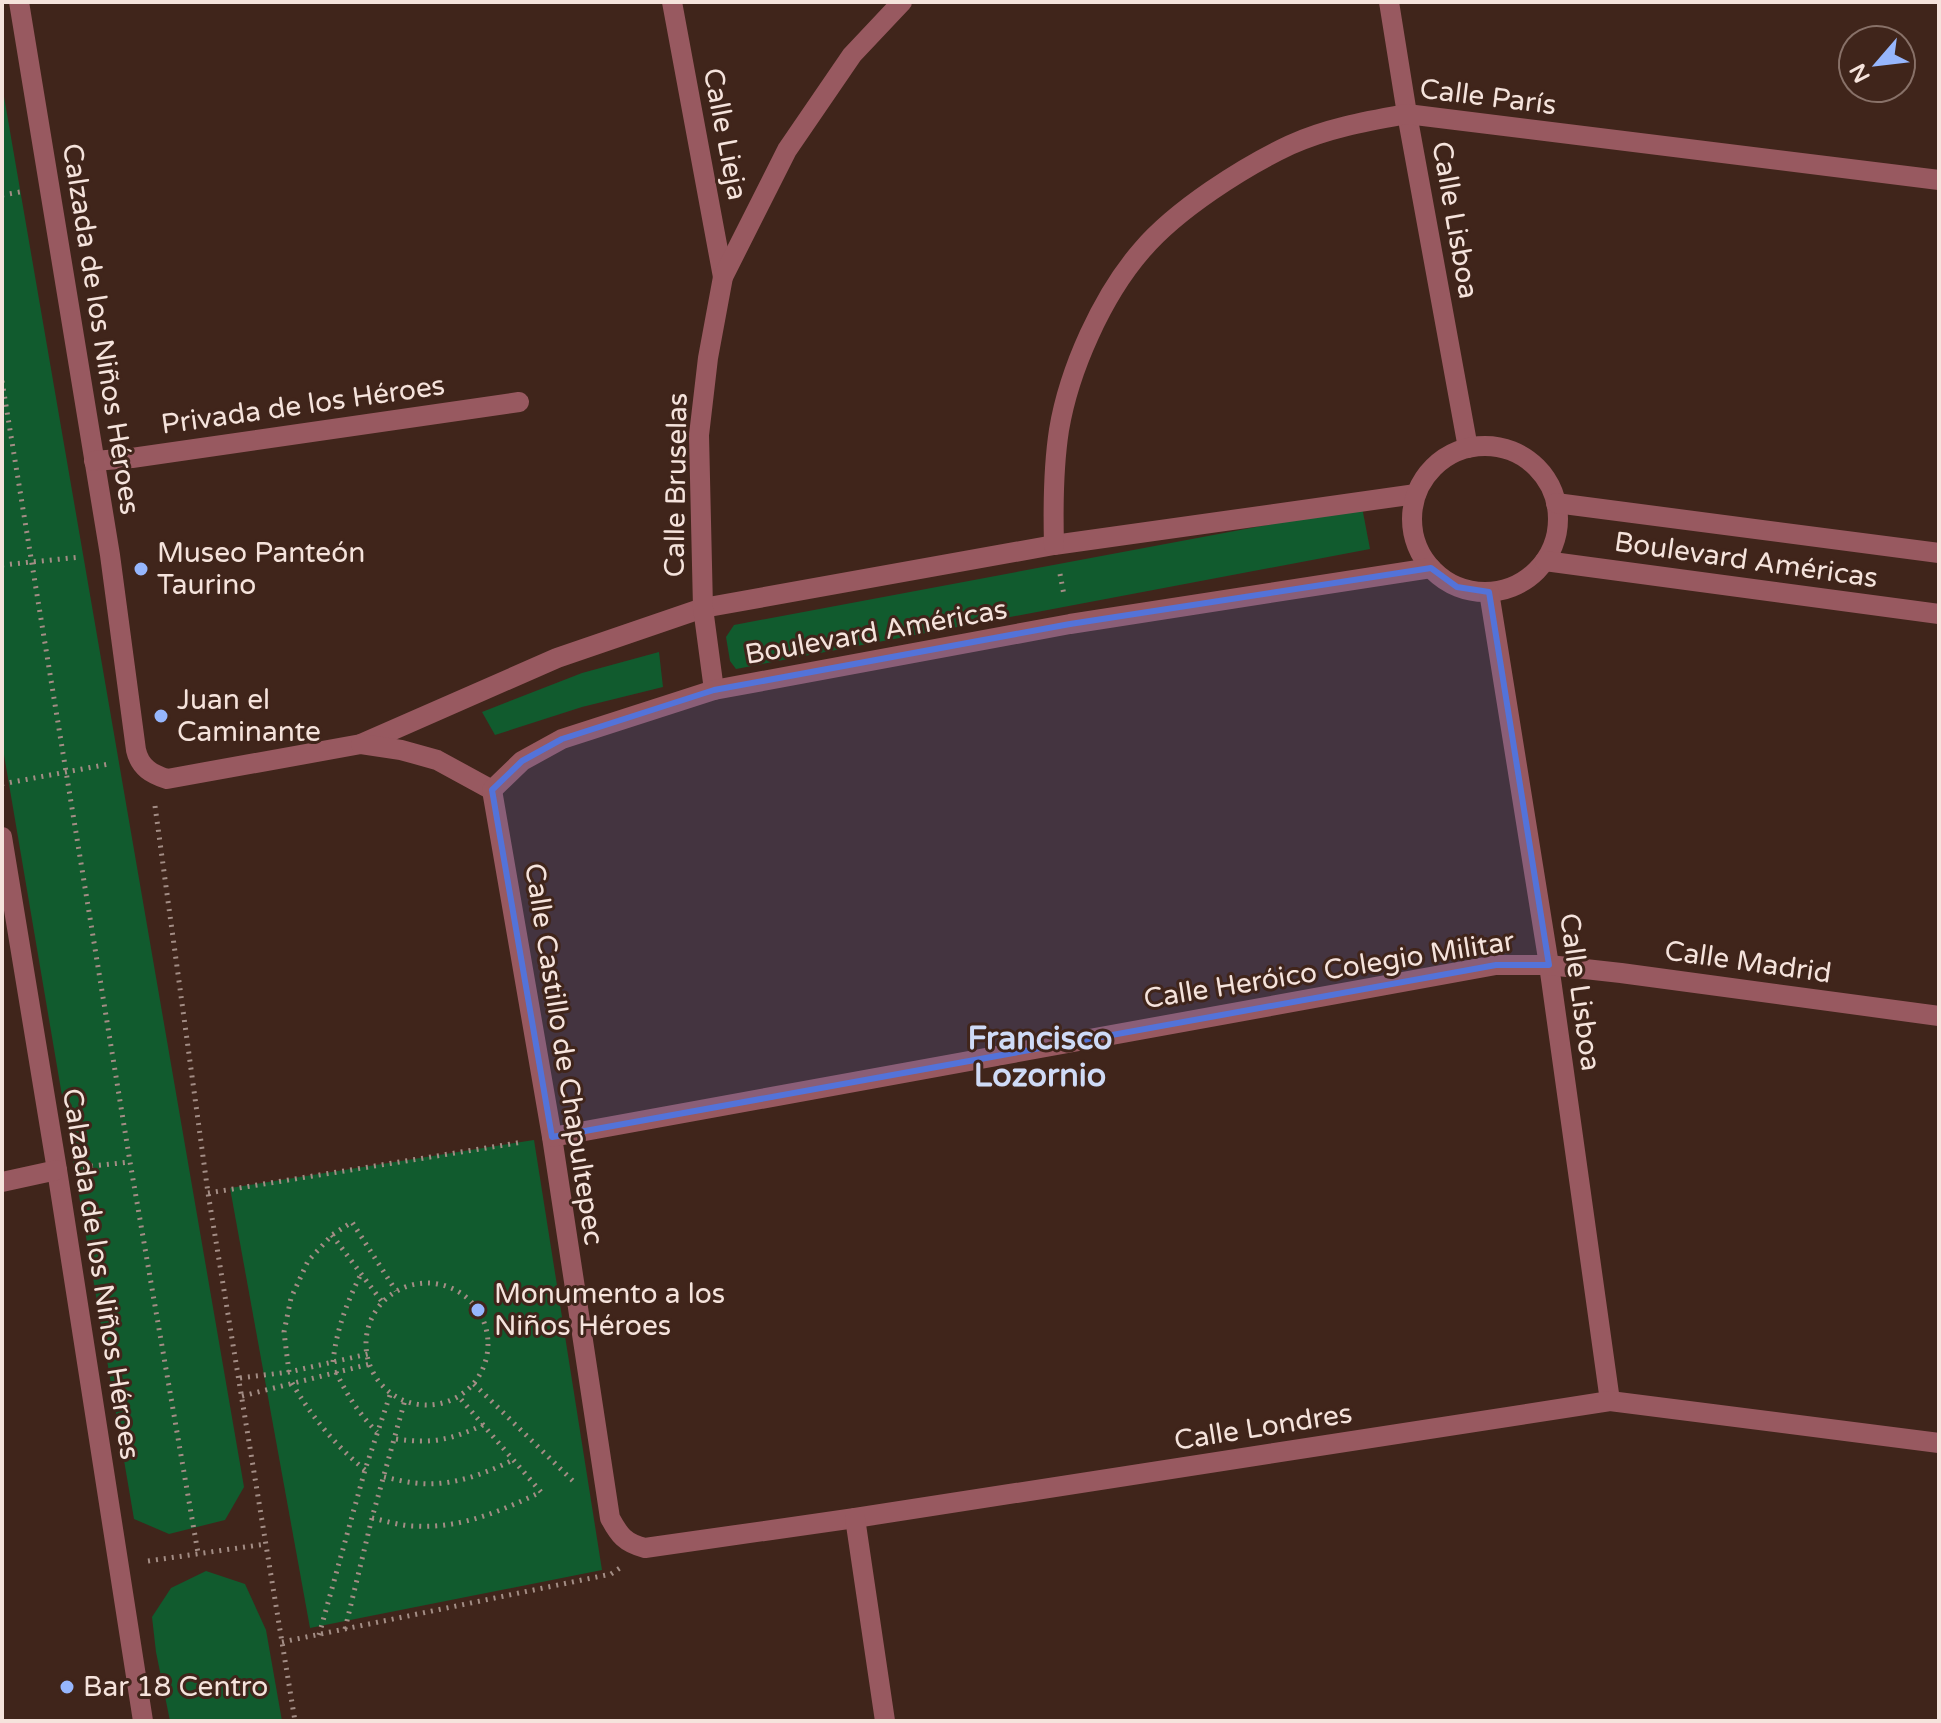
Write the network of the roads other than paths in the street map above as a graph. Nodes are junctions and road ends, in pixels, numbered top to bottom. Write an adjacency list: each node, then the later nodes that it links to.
1 (19, 2): 10 (street, Calzada de los Niños Héroes)
2 (672, 2): 7 (street, Calle Lieja)
3 (902, 2): 7 (street, Calle Bruselas)
4 (1389, 2): 5 (street, Calle Lisboa)
5 (1407, 114): 6 (street, Calle París); 9 (street, Calle Lisboa); 13 (street, Calle París)
6 (1939, 180)
7 (723, 277): 18 (street, Calle Bruselas)
8 (519, 402): 10 (street, Privada de los Héroes)
9 (1468, 448): 11 (street); 12 (street)
10 (94, 461): 22 (street, Calzada de los Niños Héroes)
11 (1416, 494): 13 (street, Boulevard Américas); 16 (street)
12 (1556, 503): 14 (street, Boulevard Américas); 15 (street)
13 (1054, 545): 18 (street, Boulevard Américas)
14 (1939, 553)
15 (1545, 561): 17 (street); 19 (street, Boulevard Américas)
16 (1431, 568): 17 (street); 20 (street, Boulevard Américas)
17 (1489, 592): 25 (street, Calle Lisboa)
18 (703, 608): 20 (street, Calle Bruselas); 21 (street, Boulevard Américas)
19 (1939, 614)
20 (714, 690): 23 (street, Boulevard Américas)
21 (361, 744): 22 (street, Boulevard Américas); 23 (street, Boulevard Américas)
22 (144, 766)
23 (492, 790): 27 (street, Calle Castillo de Chapultepec)
24 (2, 837): 28 (street, Calzada de los Niños Héroes)
25 (1549, 965): 26 (street, Calle Madrid); 27 (street, Calle Heróico Colegio Militar); 30 (street, Calle Lisboa)
26 (1939, 1016)
27 (552, 1137): 33 (street, Calle Castillo de Chapultepec)
28 (57, 1170): 29 (street); 34 (street, Calzada de los Niños Héroes)
29 (2, 1182)
30 (1610, 1401): 31 (street, Calle Londres); 32 (street, Calle Londres)
31 (1939, 1443)
32 (855, 1518): 33 (street, Calle Londres); 35 (street)
33 (632, 1545)
34 (143, 1721)
35 (885, 1721)

